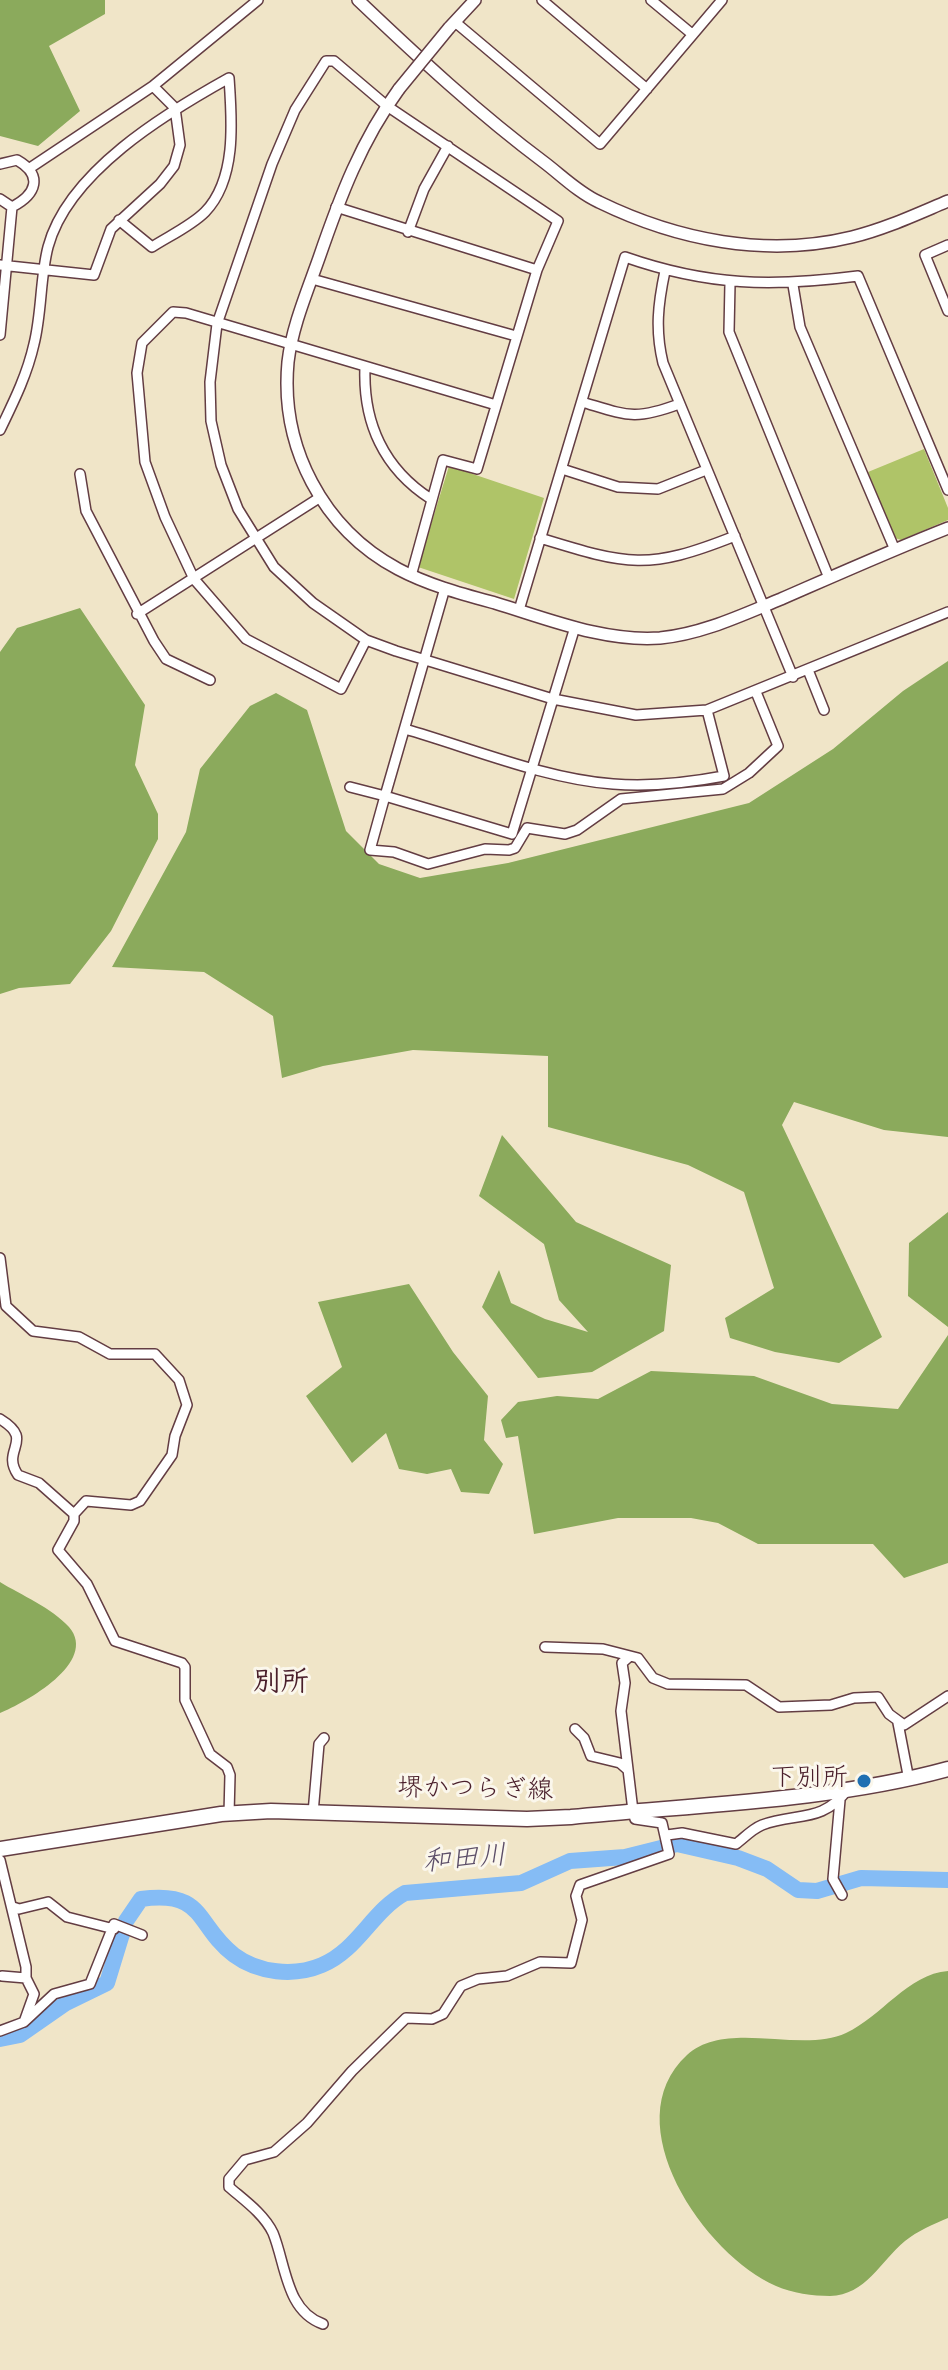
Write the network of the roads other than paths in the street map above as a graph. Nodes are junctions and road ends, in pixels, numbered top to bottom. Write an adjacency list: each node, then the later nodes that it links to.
1 (258, 0): 9 (street)
2 (358, 0): 17 (street)
3 (542, 0): 10 (street)
4 (651, 0): 8 (street)
5 (722, 0): 8 (street)
6 (471, 1): 7 (street)
7 (452, 25): 10 (street); 11 (street, bridge)
8 (692, 34): 10 (street)
9 (153, 86): 12 (street); 15 (street)
10 (647, 89)
11 (387, 106): 13 (street); 19 (street); 31 (street)
12 (175, 108): 20 (street); 20 (street); 25 (street)
13 (448, 146): 21 (street); 24 (street)
14 (0, 164): 15 (street)
15 (30, 168): 18 (street)
16 (0, 199): 18 (street)
17 (948, 201)
18 (12, 207): 23 (street)
19 (336, 207): 21 (street); 27 (street)
20 (119, 220): 25 (street)
21 (408, 232): 24 (street)
22 (948, 245): 30 (street)
23 (4, 266): 25 (street); 32 (street)
24 (537, 270): 33 (street)
25 (44, 271): 39 (street)
26 (665, 271): 28 (street); 36 (street); 37 (street)
27 (312, 279): 33 (street); 34 (street)
28 (730, 283): 29 (street); 52 (street)
29 (793, 285): 43 (street); 50 (street)
30 (948, 311)
31 (217, 324): 34 (street); 49 (street); 53 (street)
32 (0, 335)
33 (516, 336): 38 (street)
34 (291, 344): 35 (street); 44 (street)
35 (365, 368): 38 (street); 45 (street)
36 (582, 402): 37 (street); 40 (street)
37 (679, 404): 41 (street)
38 (496, 405): 45 (street)
39 (0, 430)
40 (562, 469): 41 (street); 48 (street)
41 (706, 470): 47 (street)
42 (80, 474): 58 (street)
43 (948, 490)
44 (319, 498): 49 (street); 51 (street)
45 (431, 499): 51 (street)
46 (948, 528): 50 (street)
47 (735, 536): 48 (street); 55 (street)
48 (540, 538): 56 (street)
49 (254, 540): 53 (street); 60 (street)
50 (895, 550): 52 (street)
51 (411, 576): 54 (street)
52 (829, 578): 55 (street)
53 (194, 579): 58 (street); 60 (street)
54 (445, 588): 56 (street); 61 (street)
55 (764, 606): 59 (street); 63 (street)
56 (519, 610): 59 (street)
57 (948, 612): 62 (street)
58 (137, 614): 64 (street)
59 (575, 627): 66 (street)
60 (366, 640): 61 (street)
61 (426, 661): 66 (street); 69 (street)
62 (808, 670): 63 (street); 68 (street)
63 (793, 677): 65 (street)
64 (210, 680)
65 (756, 692): 67 (street); 72 (street)
66 (553, 699): 67 (street); 70 (street)
67 (707, 710): 70 (street)
68 (824, 710)
69 (405, 729): 70 (street); 72 (street)
70 (534, 766): 72 (street)
71 (350, 787): 72 (street)
72 (385, 796)
73 (0, 1258): 75 (street)
74 (0, 1419): 75 (street)
75 (74, 1514): 88 (street)
76 (545, 1647): 77 (street)
77 (630, 1656): 79 (street); 83 (street)
78 (948, 1696): 79 (street)
79 (898, 1723): 84 (street)
80 (575, 1729): 83 (street)
81 (324, 1738): 87 (street)
82 (948, 1769): 84 (main road, 堺かつらぎ線)
83 (628, 1770): 86 (street)
84 (909, 1780): 85 (main road, 堺かつらぎ線)
85 (844, 1794): 86 (main road, 堺かつらぎ線); 89 (street); 92 (street)
86 (633, 1811): 87 (main road, 堺かつらぎ線); 89 (street)
87 (313, 1813): 88 (main road, 堺かつらぎ線)
88 (229, 1814): 90 (main road, 堺かつらぎ線)
89 (667, 1835): 100 (street)
90 (0, 1849)
91 (0, 1860): 93 (street)
92 (842, 1895)
93 (13, 1907): 94 (street); 97 (street)
94 (114, 1929): 95 (street); 98 (street)
95 (142, 1935)
96 (2, 1976): 97 (street)
97 (26, 1978): 98 (street)
98 (24, 2022): 99 (street)
99 (0, 2031)
100 (323, 2324)

